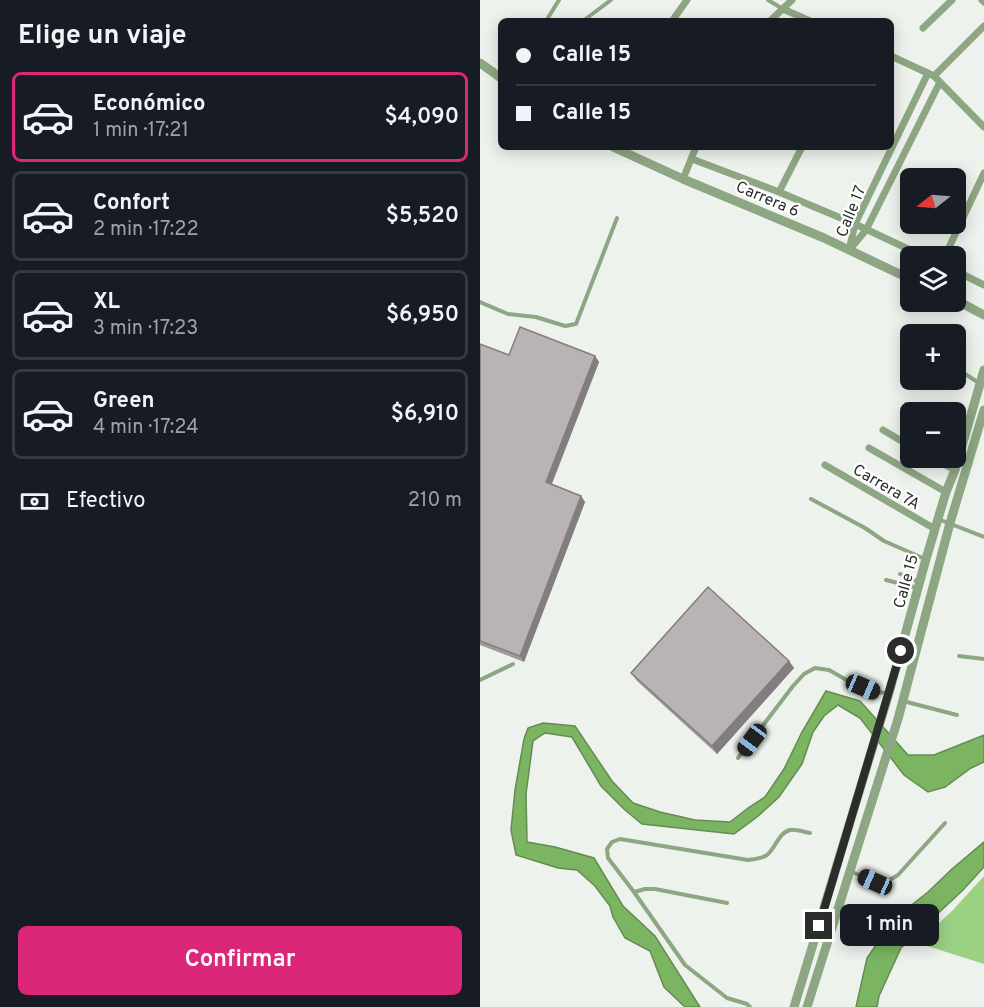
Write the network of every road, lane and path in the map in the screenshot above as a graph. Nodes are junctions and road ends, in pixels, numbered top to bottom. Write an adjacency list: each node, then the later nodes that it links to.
1 (559, 0): 8 (lane)
2 (611, 0): 9 (lane)
3 (687, 0): 10 (street)
4 (768, 0): 7 (lane)
5 (792, 0): 7 (street)
6 (952, 0): 14 (street)
7 (783, 9): 11 (street); 12 (street)
8 (548, 18)
9 (587, 18)
10 (674, 18)
11 (773, 18)
12 (803, 18)
13 (984, 26): 17 (street, Calle 17)
14 (923, 28)
15 (894, 57): 17 (street)
16 (480, 63): 18 (street)
17 (931, 75): 19 (street); 21 (street, Calle 17)
18 (498, 76)
19 (940, 82): 20 (street); 32 (street, Calle 17)
20 (984, 126)
21 (894, 148)
22 (620, 150): 28 (street, Carrera 6)
23 (695, 150): 26 (street)
24 (801, 150): 29 (street)
25 (893, 150): 31 (street, Calle 17)
26 (692, 159): 28 (street); 29 (street, Carrera 6)
27 (984, 173): 34 (street)
28 (683, 179): 35 (street, Carrera 6)
29 (780, 192): 31 (street, Carrera 6)
30 (617, 218): 39 (lane)
31 (855, 225): 32 (street, Carrera 6); 35 (street, Calle 17)
32 (866, 230): 33 (street, Carrera 6); 35 (street, Calle 17)
33 (901, 246)
34 (950, 246)
35 (849, 250): 36 (street, Carrera 6)
36 (900, 274)
37 (966, 277): 38 (street)
38 (984, 285)
39 (480, 302)
40 (966, 305): 41 (street)
41 (984, 315)
42 (984, 370): 44 (street, Calle 15)
43 (966, 375): 44 (lane)
44 (980, 384): 46 (street, Calle 15)
45 (984, 410): 56 (street, Calle 15)
46 (966, 419)
47 (883, 430): 48 (street)
48 (900, 440)
49 (868, 448): 53 (street)
50 (825, 465): 57 (street, Carrera 7A)
51 (951, 468): 52 (street)
52 (955, 470): 53 (street, Calle 15)
53 (946, 492): 55 (street, Calle 15)
54 (810, 499): 59 (lane)
55 (938, 519): 56 (lane); 57 (street, Calle 15)
56 (950, 524): 58 (lane); 68 (street, Calle 15)
57 (935, 529): 59 (street, Calle 15)
58 (984, 537)
59 (926, 559): 62 (street, Calle 15)
60 (900, 574): 62 (lane)
61 (886, 579): 62 (lane)
62 (919, 585): 67 (street, Calle 15)
63 (959, 656): 64 (lane)
64 (984, 659)
65 (513, 664): 66 (lane)
66 (480, 680)
67 (889, 693): 68 (street); 70 (lane); 73 (street, Calle 15)
68 (903, 700): 69 (lane); 74 (street, Calle 15)
69 (957, 715)
70 (738, 758)
71 (945, 823): 74 (lane)
72 (810, 833): 75 (lane)
73 (837, 865): 74 (street); 78 (street, Calle 15)
74 (850, 871): 79 (street, Calle 15)
75 (634, 892): 76 (lane); 77 (lane)
76 (727, 903)
77 (750, 1007)
78 (794, 1007)
79 (807, 1007)

